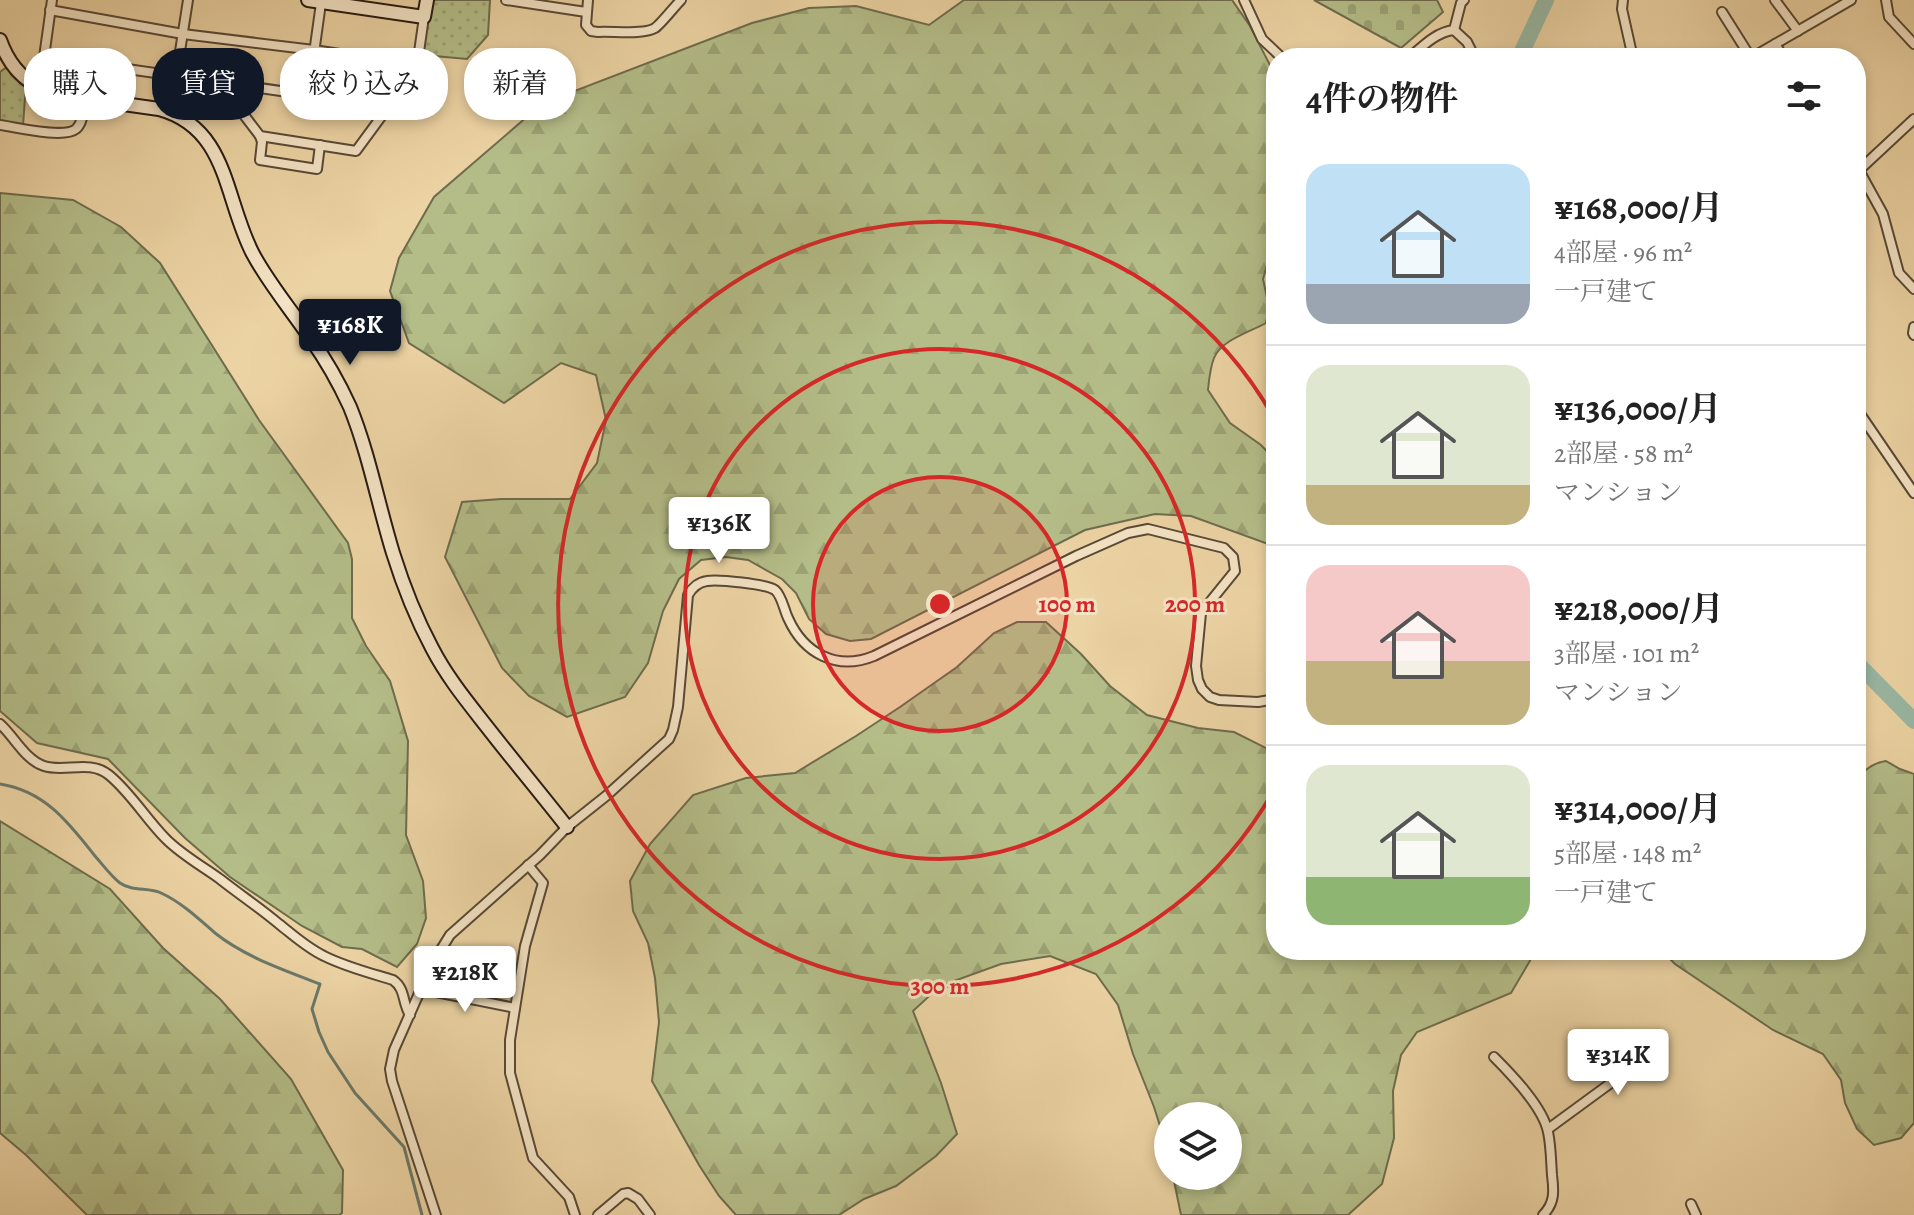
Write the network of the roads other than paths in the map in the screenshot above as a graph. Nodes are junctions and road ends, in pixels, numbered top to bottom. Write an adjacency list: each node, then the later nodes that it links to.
1 (52, 0): 15 (street)
2 (188, 0): 22 (street)
3 (427, 0): 18 (street)
4 (506, 0): 16 (street)
5 (588, 0): 16 (street)
6 (668, 0): 19 (street)
7 (681, 0): 19 (street)
8 (1244, 0): 30 (street)
9 (1464, 0): 20 (street)
10 (1623, 0): 33 (street)
11 (1775, 0): 21 (street)
12 (1851, 0): 21 (street)
13 (1886, 0): 25 (street)
14 (315, 1): 18 (street); 28 (street)
15 (50, 10): 22 (street); 37 (street)
16 (586, 12): 19 (street)
17 (1722, 12): 34 (street)
18 (424, 17): 29 (street)
19 (664, 17)
20 (1454, 30): 31 (street); 32 (street)
21 (1798, 31): 24 (street)
22 (183, 34): 26 (street); 27 (street)
23 (0, 40): 38 (street)
24 (1775, 44): 35 (street); 36 (street)
25 (1914, 44)
26 (181, 48)
27 (298, 48)
28 (314, 48)
29 (420, 48)
30 (1271, 48)
31 (1421, 48)
32 (1470, 48)
33 (1631, 48)
34 (1745, 48)
35 (1768, 48)
36 (1778, 48)
37 (152, 73)
38 (24, 77)
39 (136, 106): 56 (street)
40 (1914, 119): 47 (street)
41 (81, 120): 44 (street)
42 (248, 120): 45 (street)
43 (379, 120): 46 (street)
44 (0, 125)
45 (260, 136): 46 (street); 46 (street)
46 (320, 145)
47 (1866, 162)
48 (1866, 185): 49 (street)
49 (1914, 289)
50 (1914, 327): 51 (street)
51 (1914, 335)
52 (1866, 423): 53 (street)
53 (1914, 493)
54 (1266, 701): 56 (street)
55 (0, 724): 60 (street)
56 (567, 827): 57 (street)
57 (528, 865): 58 (street); 59 (street)
58 (421, 989): 59 (street); 60 (street)
59 (515, 1008): 66 (street)
60 (410, 1015): 65 (street)
61 (1628, 1039): 63 (street)
62 (1494, 1057): 63 (street)
63 (1548, 1129): 69 (street)
64 (1691, 1204): 70 (street)
65 (436, 1215)
66 (575, 1215)
67 (598, 1215): 68 (street)
68 (650, 1215)
69 (1543, 1215)
70 (1696, 1215)

